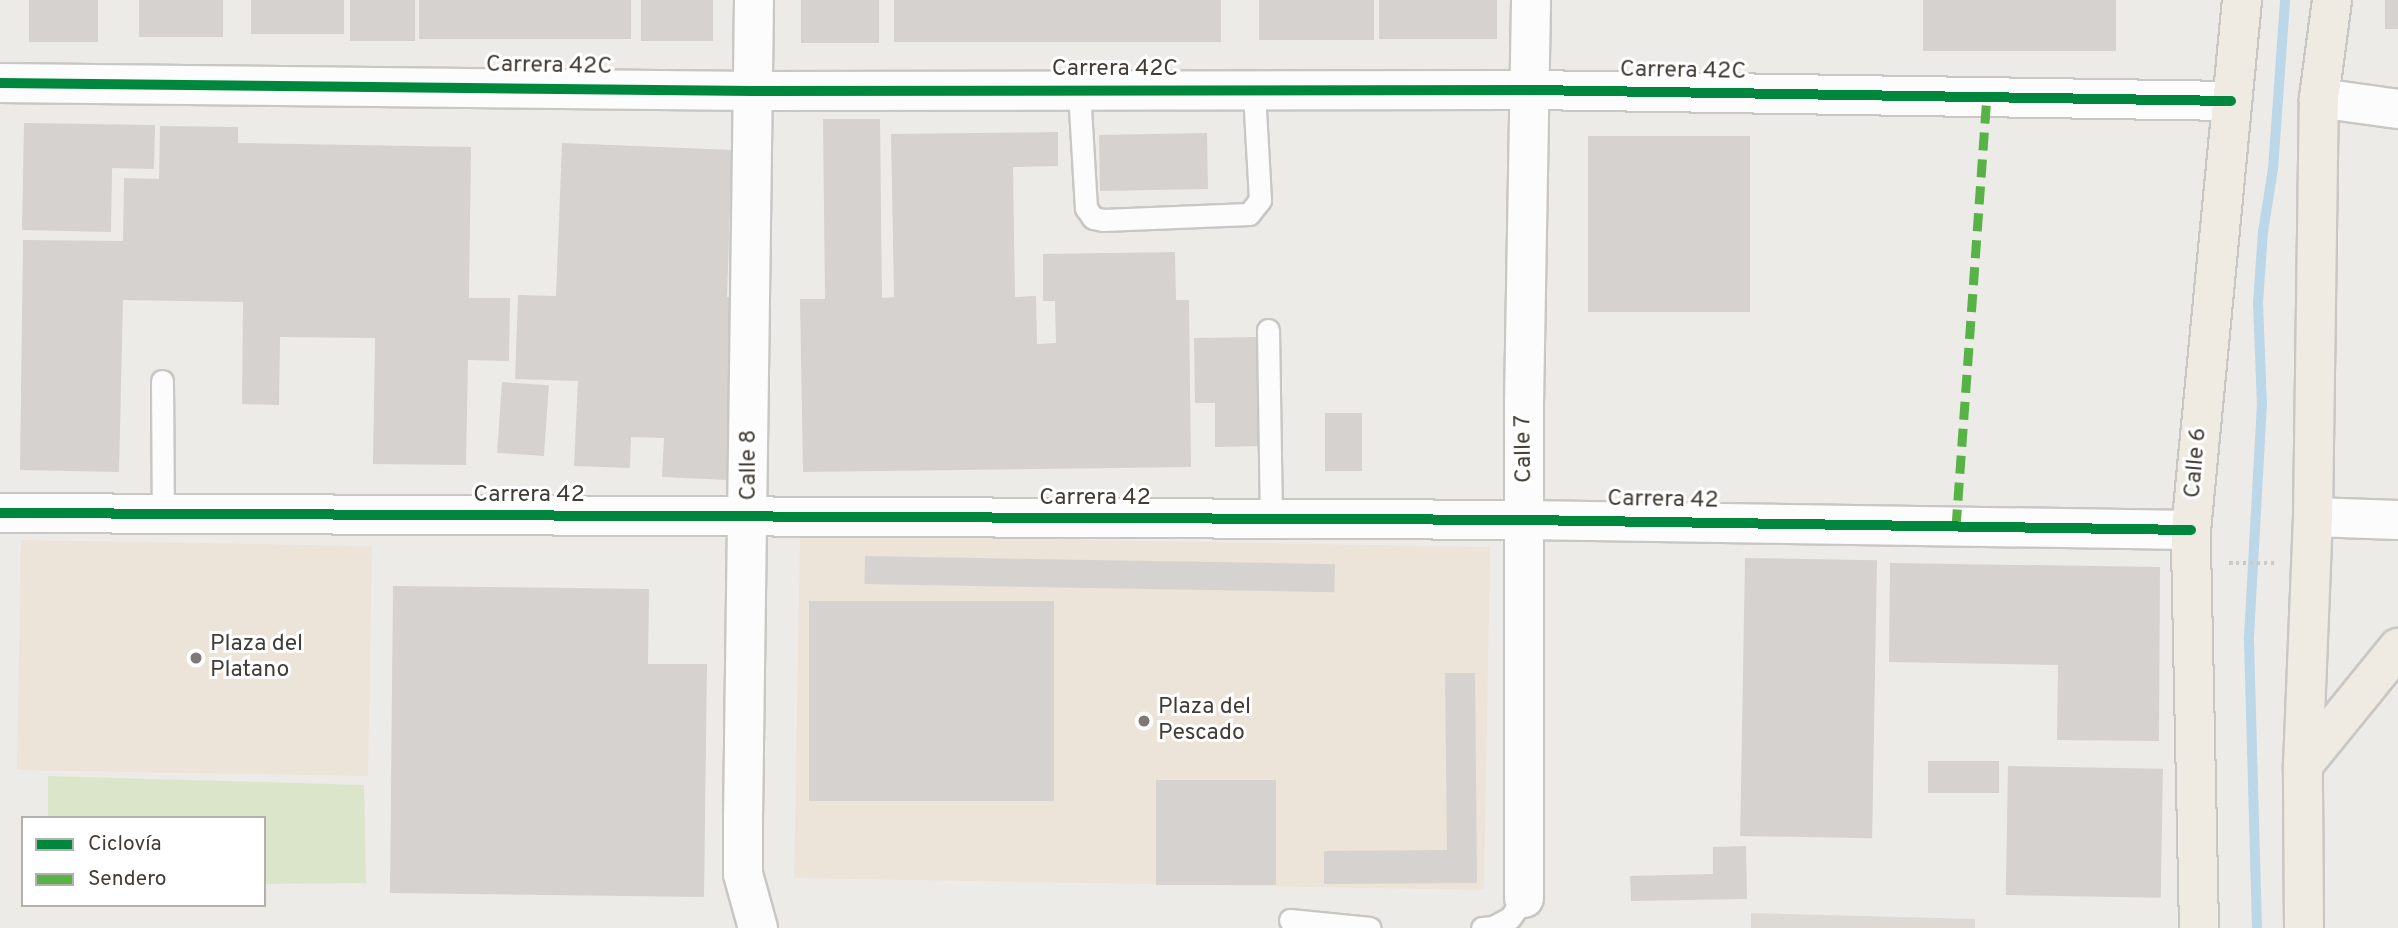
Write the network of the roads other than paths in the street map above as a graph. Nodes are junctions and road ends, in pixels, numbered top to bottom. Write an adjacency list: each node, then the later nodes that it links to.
1 (754, 0): 7 (street, Calle 8)
2 (1531, 0): 6 (street, Calle 7)
3 (2242, 0): 11 (main road, Calle 6)
4 (2332, 0): 10 (main road)
5 (0, 83): 7 (street, Carrera 42C)
6 (1531, 90): 9 (street, Carrera 42C); 11 (street, Carrera 42C); 20 (street, Calle 7)
7 (752, 91): 8 (street, Carrera 42C); 18 (street, Calle 8)
8 (1079, 91): 9 (street, Carrera 42C); 9 (lane)
9 (1254, 91)
10 (2319, 98): 12 (street); 17 (main road)
11 (2231, 101): 22 (main road, Calle 6)
12 (2398, 109)
13 (1268, 330): 19 (lane)
14 (162, 381): 16 (lane)
15 (0, 513): 16 (street, Carrera 42)
16 (163, 515): 18 (street, Carrera 42)
17 (2313, 517): 21 (street); 24 (main road)
18 (749, 519): 19 (street, Carrera 42); 27 (street, Calle 8)
19 (1271, 520): 20 (street, Carrera 42)
20 (1525, 520): 22 (street, Carrera 42); 25 (street, Calle 7)
21 (2398, 520)
22 (2191, 530): 30 (main road, Calle 6)
23 (2398, 648): 24 (main road)
24 (2303, 765): 31 (main road)
25 (1524, 898): 29 (lane)
26 (1290, 920): 28 (lane)
27 (758, 928)
28 (1370, 928)
29 (1482, 928)
30 (2199, 928)
31 (2304, 928)

